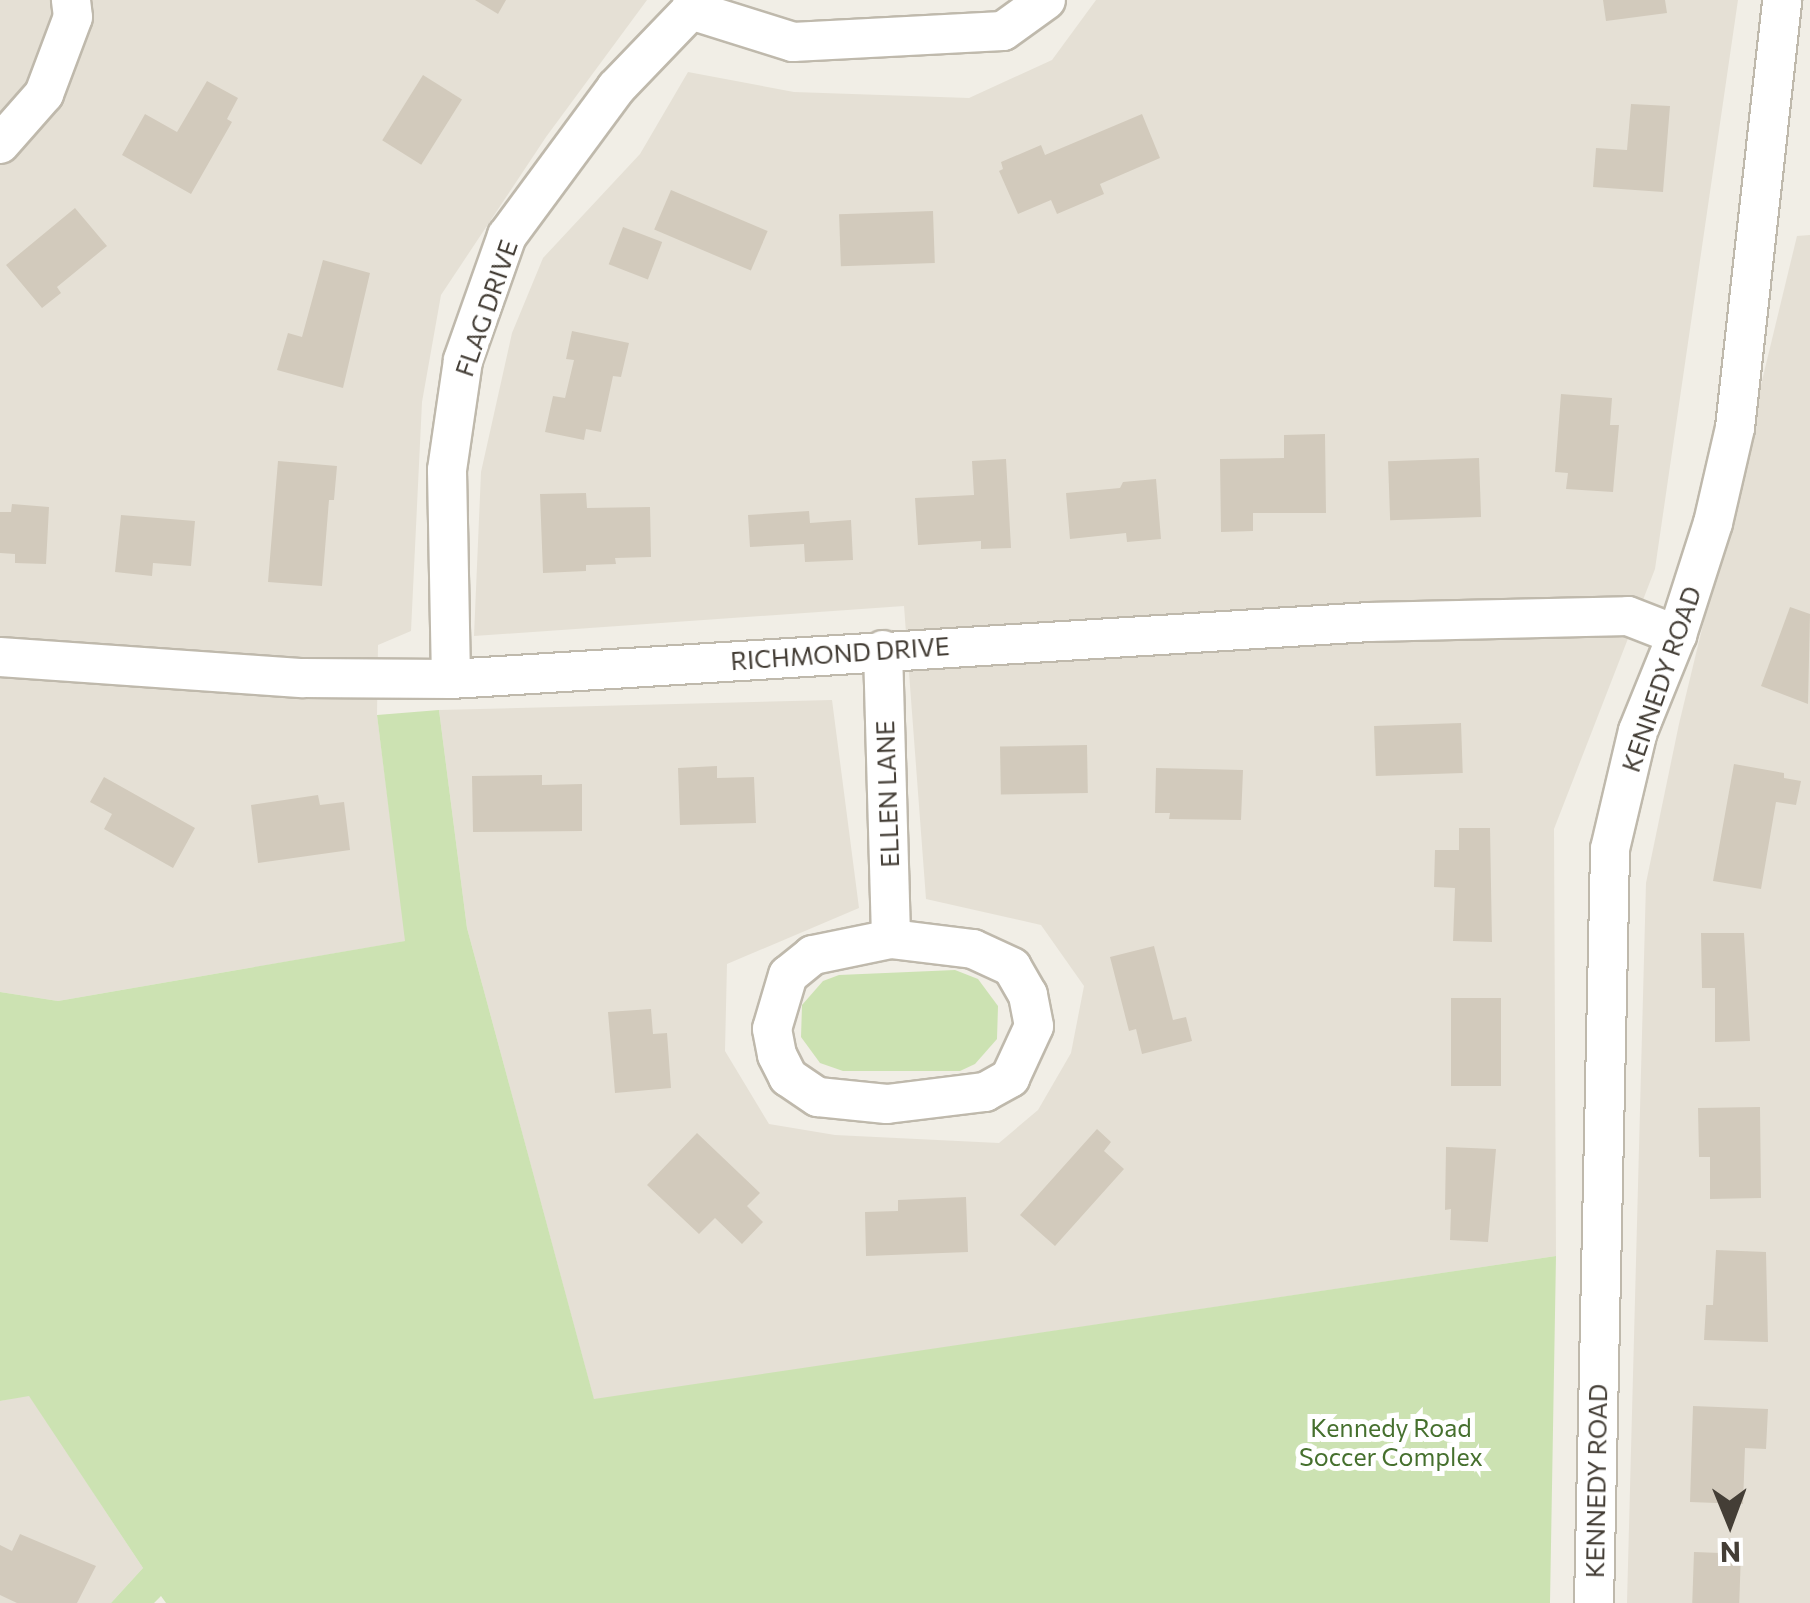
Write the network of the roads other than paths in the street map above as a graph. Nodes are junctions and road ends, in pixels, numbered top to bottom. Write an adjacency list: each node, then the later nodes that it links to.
1 (71, 0): 5 (street)
2 (1046, 0): 4 (street)
3 (1782, 0): 6 (street, KENNEDY ROAD)
4 (692, 5): 9 (street, FLAG DRIVE)
5 (0, 144)
6 (1677, 634): 7 (street, RICHMOND DRIVE); 11 (street, KENNEDY ROAD)
7 (883, 650): 9 (street, RICHMOND DRIVE); 10 (street, ELLEN LANE)
8 (0, 657): 9 (street, RICHMOND DRIVE)
9 (451, 679)
10 (891, 939): 10 (street)
11 (1594, 1603)

